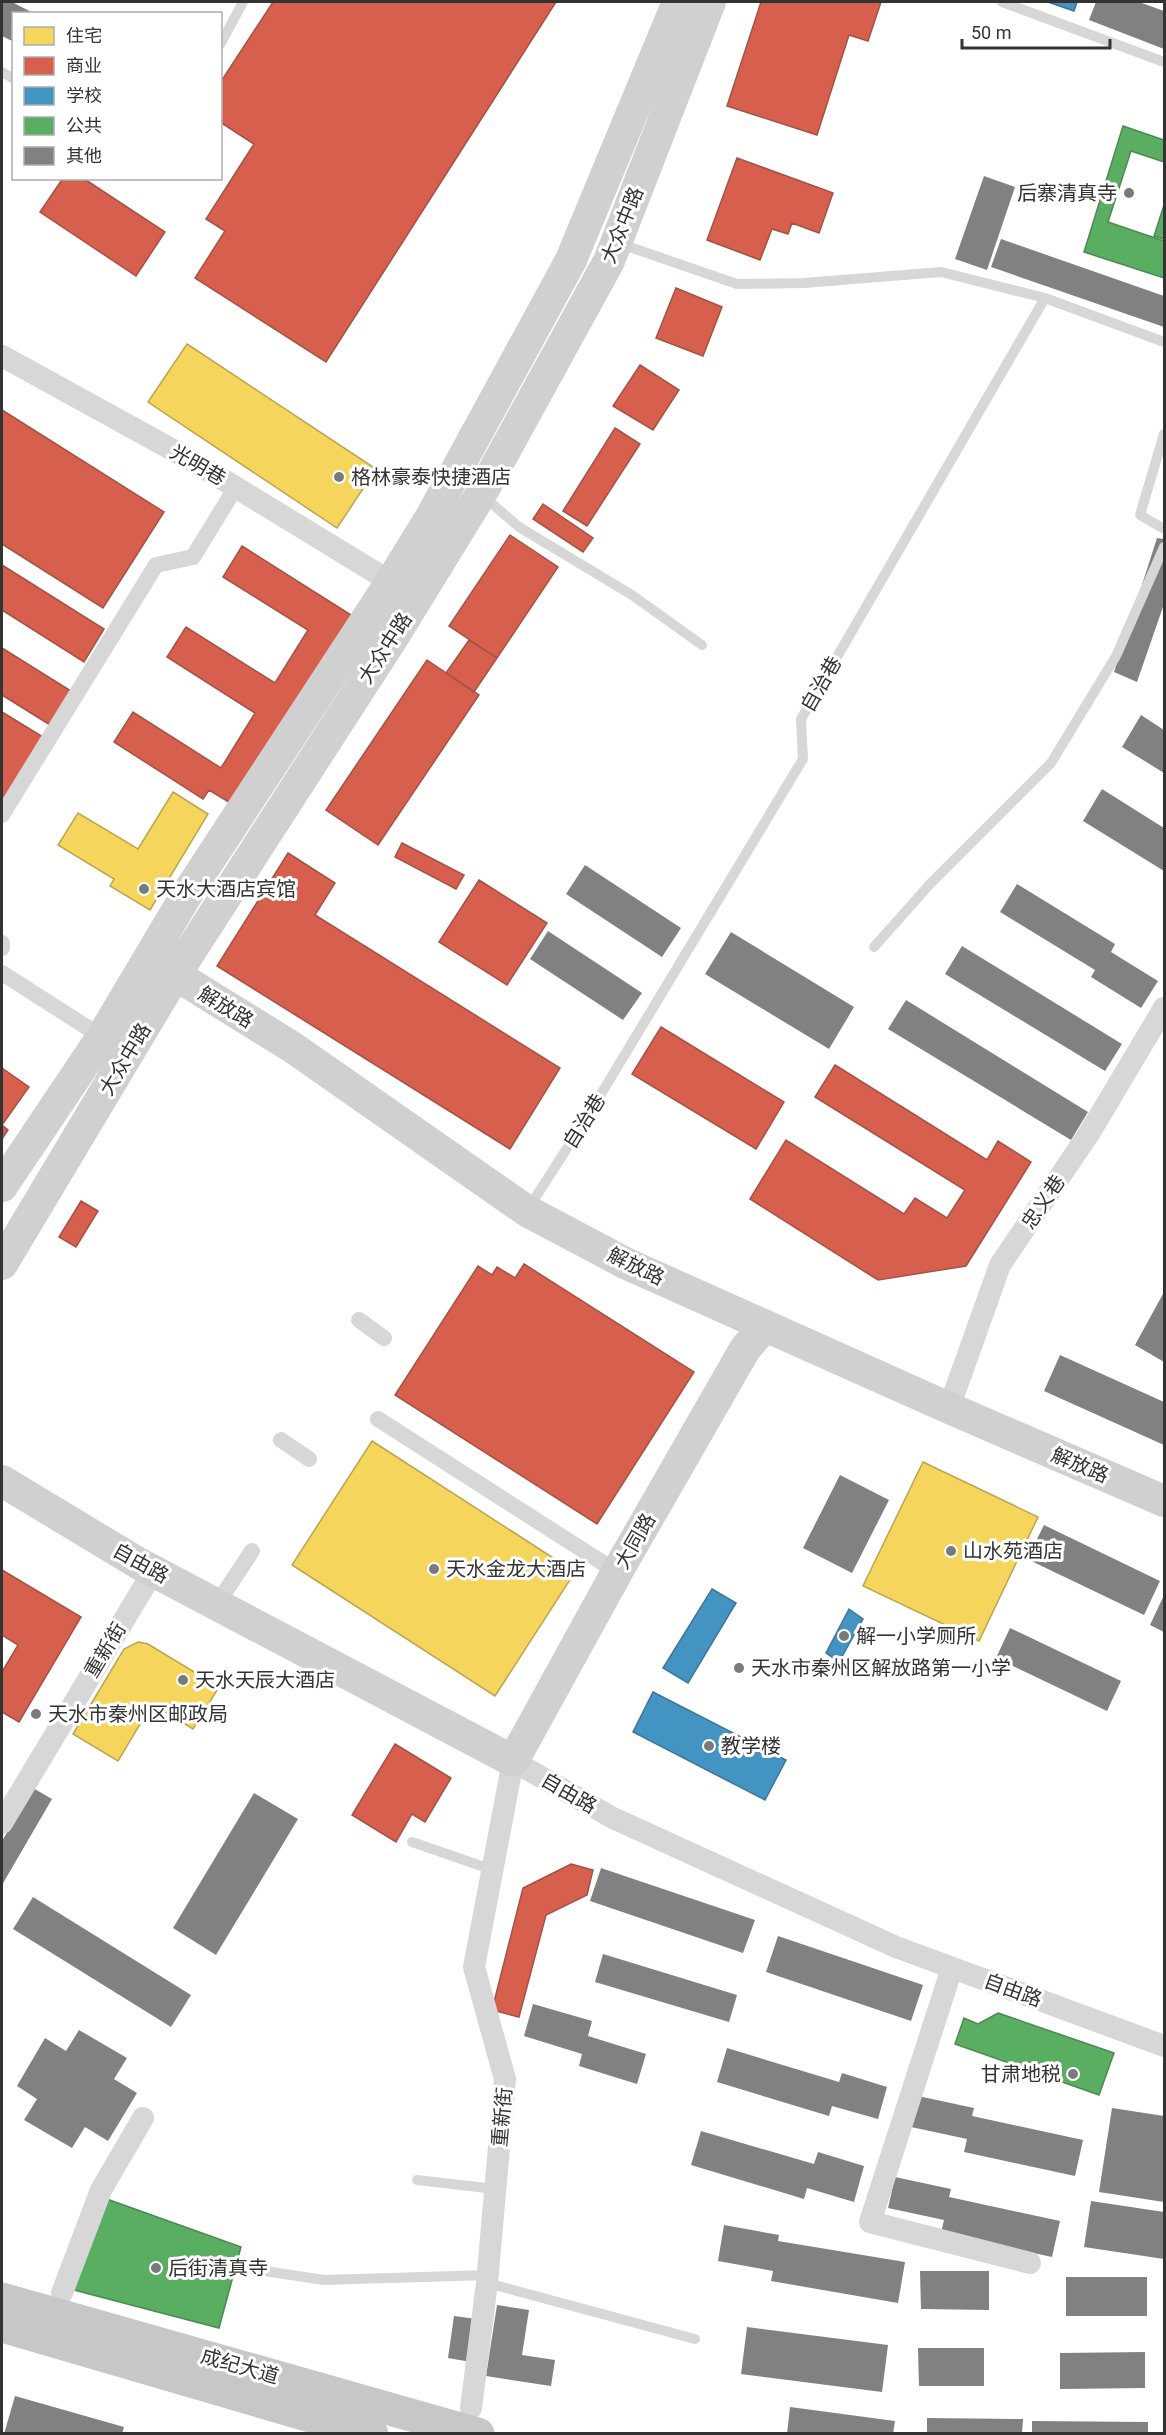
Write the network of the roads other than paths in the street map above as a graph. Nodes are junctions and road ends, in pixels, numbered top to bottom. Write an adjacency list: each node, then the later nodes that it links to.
1 (243, 2): 5 (lane)
2 (678, 2): 16 (main road, 大众中路)
3 (710, 2): 7 (main road, 大众中路)
4 (1002, 2): 6 (lane)
5 (222, 41)
6 (1164, 62)
7 (616, 242): 8 (lane); 13 (main road, 大众中路)
8 (1045, 298): 9 (lane); 26 (lane, 自治巷)
9 (1164, 342)
10 (2, 356): 12 (street, 光明巷)
11 (1164, 434): 14 (lane)
12 (236, 488): 16 (street, 光明巷); 18 (street)
13 (481, 494): 17 (lane); 22 (main road, 大众中路)
14 (1164, 530)
15 (1164, 547): 19 (lane)
16 (391, 582): 20 (main road, 大众中路)
17 (702, 645)
18 (2, 815)
19 (874, 947)
20 (148, 958): 22 (main road, 解放路); 24 (main road, 大众中路)
21 (2, 974): 24 (street)
22 (175, 975): 26 (main road, 解放路); 27 (main road, 大众中路)
23 (1164, 1008): 31 (street, 忠义巷)
24 (102, 1037): 25 (main road, 大众中路)
25 (2, 1186)
26 (527, 1211): 29 (main road, 解放路)
27 (2, 1264)
28 (359, 1320): 30 (street)
29 (765, 1326): 31 (main road, 解放路); 39 (main road, 大同路)
30 (384, 1338)
31 (949, 1408): 36 (main road, 解放路)
32 (378, 1419): 39 (street)
33 (281, 1440): 34 (street)
34 (309, 1459)
35 (2, 1480): 38 (main road, 自由路)
36 (1164, 1501)
37 (252, 1551): 40 (street)
38 (154, 1570): 40 (main road, 自由路); 42 (street, 重新街)
39 (617, 1572): 41 (main road, 大同路)
40 (218, 1604): 41 (main road, 自由路)
41 (513, 1761): 45 (street, 重新街); 46 (street, 自由路)
42 (8, 1795): 43 (street, 重新街)
43 (2, 1823)
44 (412, 1842): 45 (lane)
45 (493, 1870): 50 (street, 重新街)
46 (952, 1968): 47 (street, 自由路); 51 (street)
47 (1164, 2046)
48 (144, 2118): 54 (street)
49 (417, 2180): 50 (lane)
50 (495, 2189): 53 (street, 重新街)
51 (1030, 2263)
52 (245, 2268): 53 (lane)
53 (487, 2279): 57 (lane); 58 (street, 重新街)
54 (62, 2293)
55 (2, 2299): 58 (highway, 成纪大道)
56 (2, 2326): 59 (highway, 成纪大道)
57 (695, 2339)
58 (474, 2420)
59 (372, 2433)

